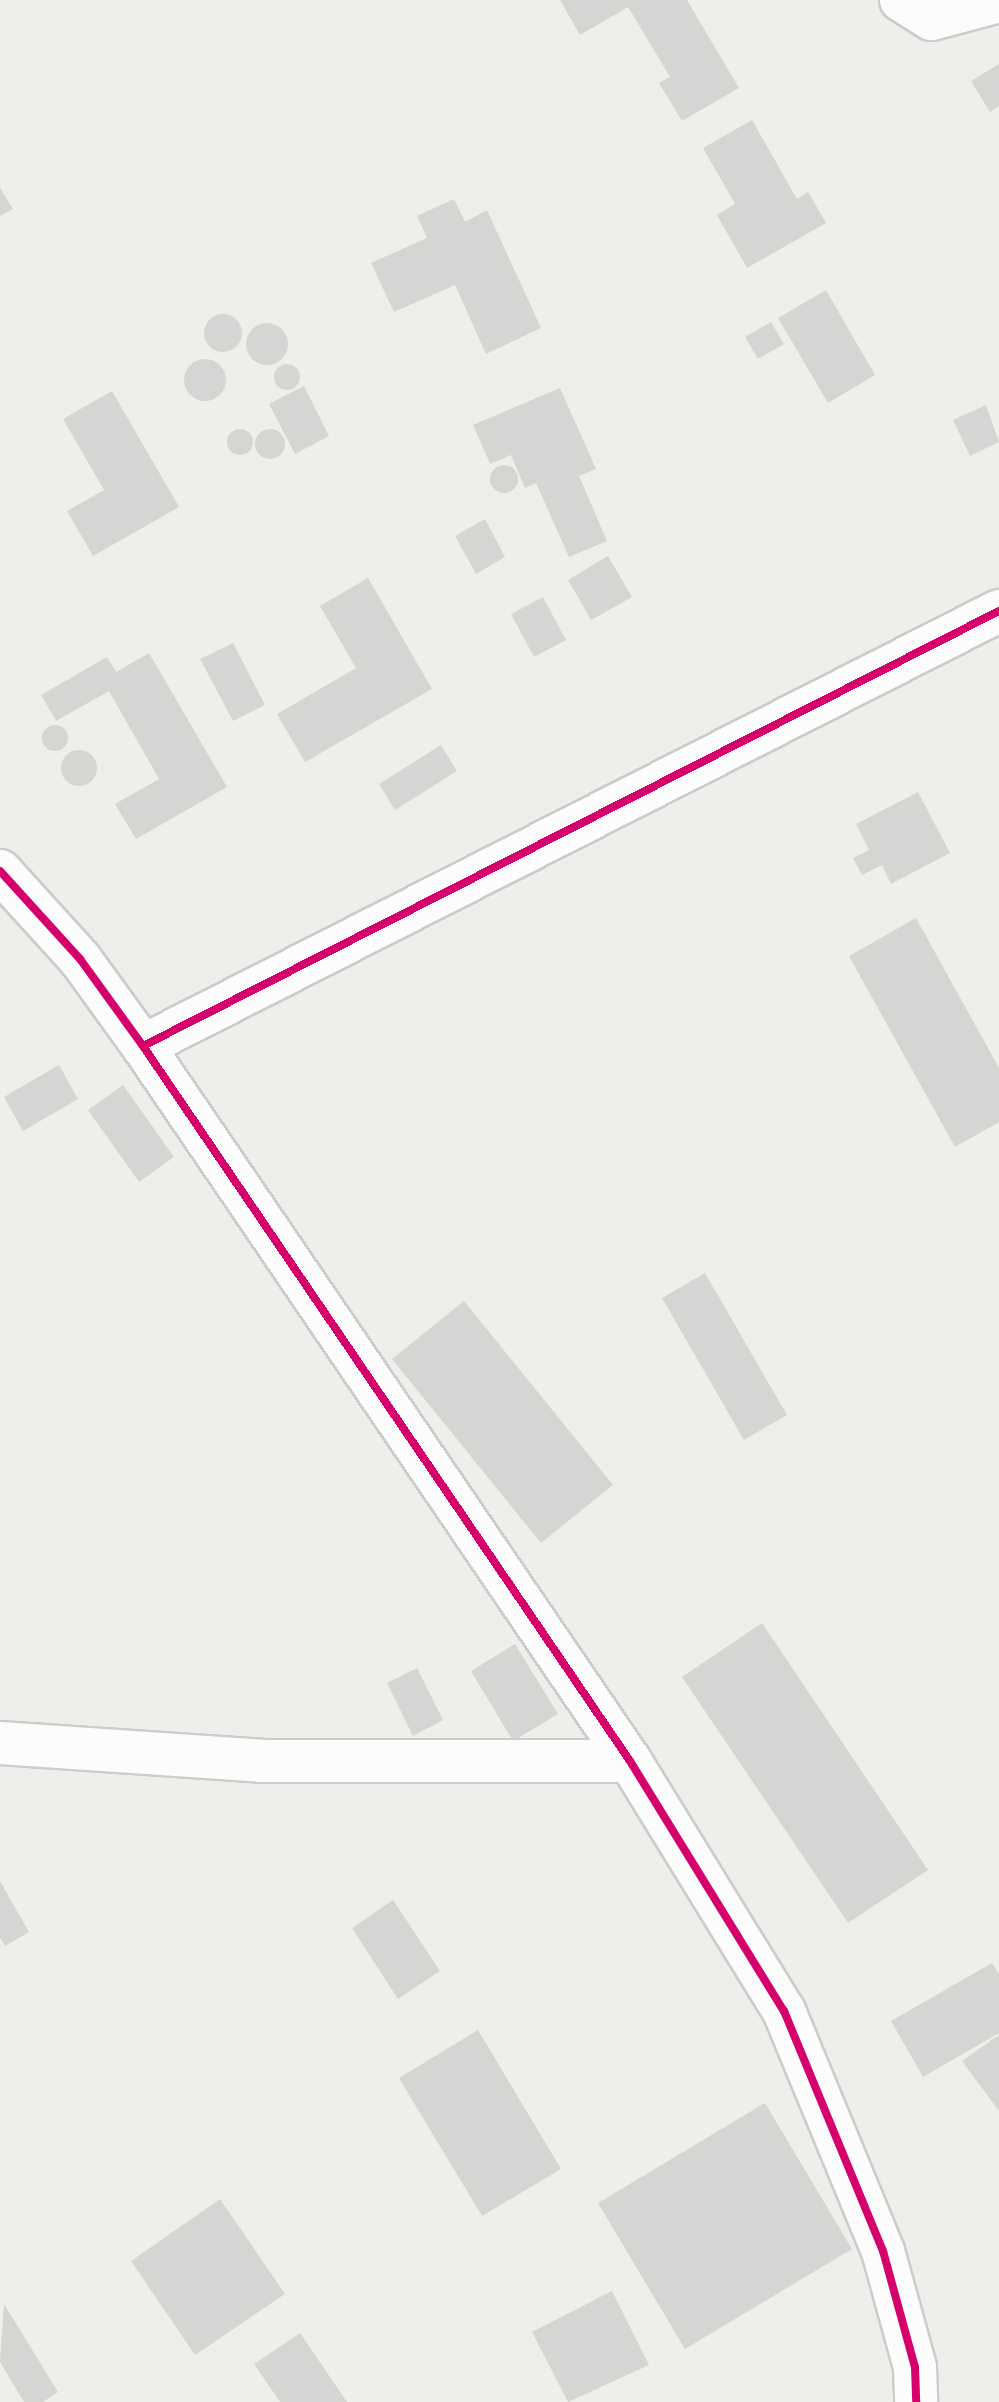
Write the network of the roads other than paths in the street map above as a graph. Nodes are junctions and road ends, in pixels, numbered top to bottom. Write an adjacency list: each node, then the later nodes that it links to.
1 (901, 0): 2 (street)
2 (999, 1)
3 (999, 611): 5 (street)
4 (0, 871): 5 (street)
5 (143, 1046): 7 (street)
6 (0, 1743): 7 (street)
7 (630, 1761): 8 (street)
8 (916, 2402)

